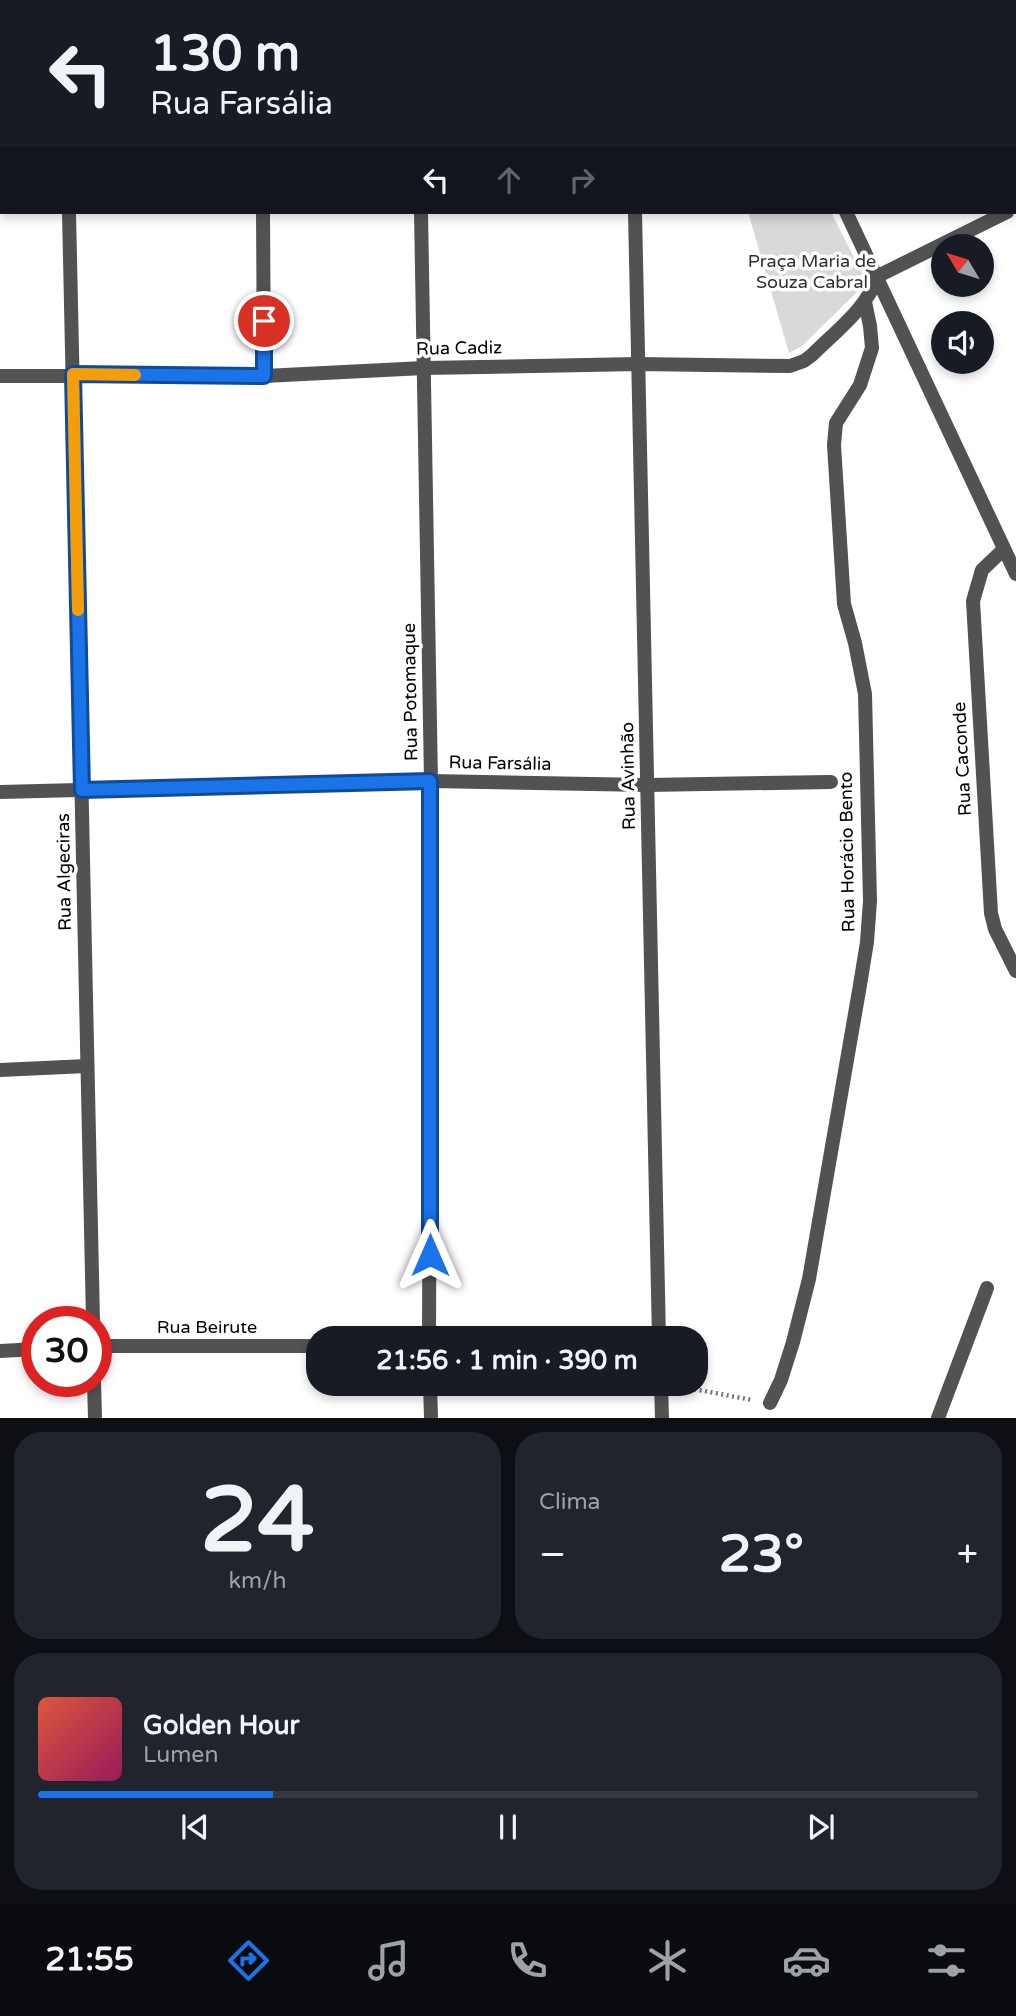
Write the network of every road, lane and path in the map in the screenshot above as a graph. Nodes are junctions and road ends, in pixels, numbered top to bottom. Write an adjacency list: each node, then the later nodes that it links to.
1 (69, 214): 11 (street, Rua Algeciras)
2 (263, 214): 13 (street)
3 (421, 214): 10 (street, Rua Potomaque)
4 (635, 214): 9 (street, Rua Avinhão)
5 (847, 214): 7 (street)
6 (1003, 214): 7 (street)
7 (878, 276): 8 (street, Rua Cadiz); 14 (street)
8 (865, 302): 9 (street, Rua Cadiz); 37 (street, Rua Horácio Bento)
9 (638, 364): 10 (street, Rua Cadiz); 18 (street, Rua Avinhão)
10 (424, 368): 13 (street, Rua Cadiz); 16 (street, Rua Potomaque)
11 (73, 374): 12 (street, Rua Cadiz); 13 (street, Rua Cadiz); 19 (street, Rua Algeciras)
12 (0, 376)
13 (264, 376)
14 (1003, 549): 15 (street); 21 (street, Rua Caconde)
15 (1016, 574)
16 (430, 781): 18 (street, Rua Farsália); 19 (street, Rua Farsália); 27 (street, Rua Potomaque)
17 (831, 782): 18 (street, Rua Farsália)
18 (648, 785): 28 (street, Rua Avinhão)
19 (82, 790): 20 (street, Rua Farsália); 23 (street, Rua Algeciras)
20 (0, 792)
21 (1011, 949): 22 (street, Rua Caconde)
22 (1016, 971)
23 (87, 1066): 24 (street); 26 (street, Rua Algeciras)
24 (0, 1070)
25 (987, 1288): 41 (street)
26 (93, 1306)
27 (429, 1326)
28 (659, 1326)
29 (112, 1346): 30 (street, Rua Beirute)
30 (306, 1346)
31 (21, 1350): 32 (street)
32 (0, 1351)
33 (708, 1391): 37 (path)
34 (430, 1396): 39 (street)
35 (661, 1396): 40 (street)
36 (94, 1397): 38 (street)
37 (770, 1403)
38 (95, 1418)
39 (431, 1418)
40 (662, 1418)
41 (938, 1418)

